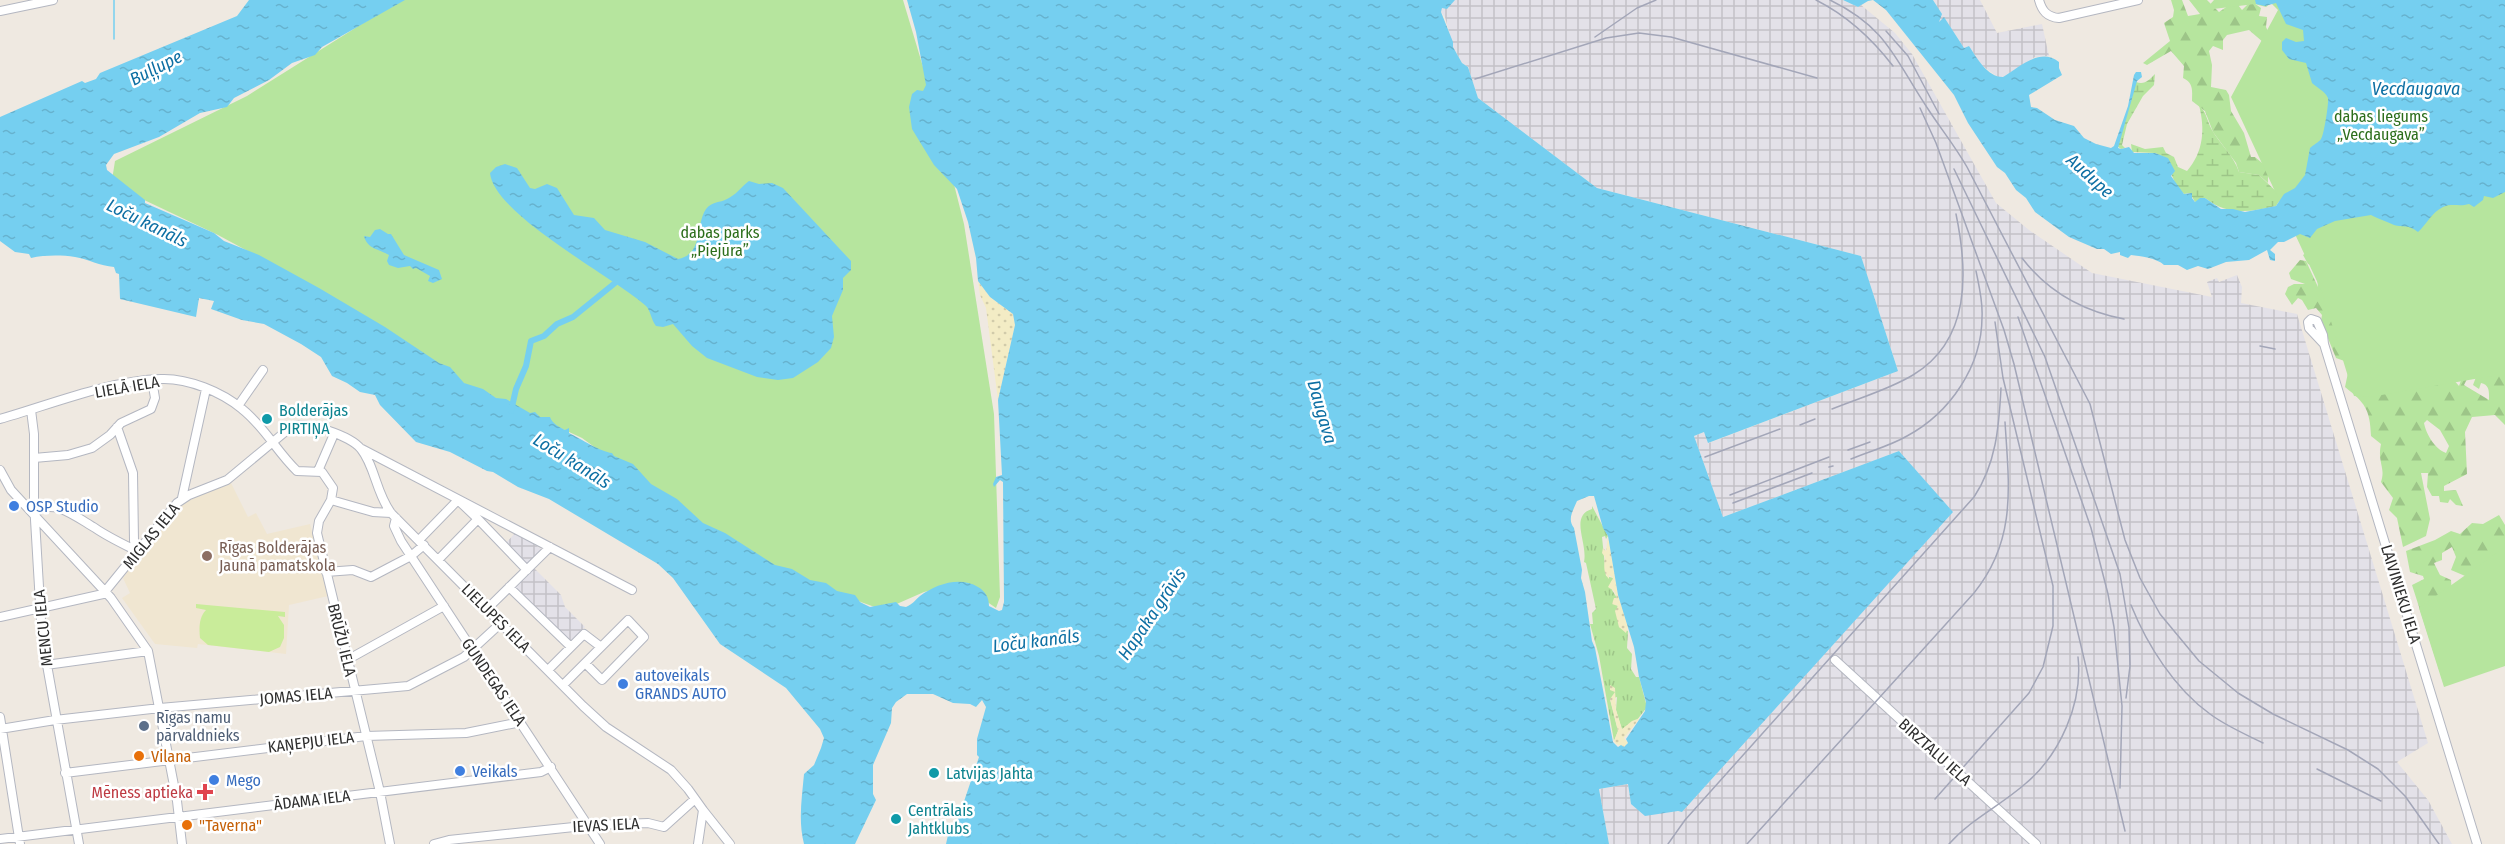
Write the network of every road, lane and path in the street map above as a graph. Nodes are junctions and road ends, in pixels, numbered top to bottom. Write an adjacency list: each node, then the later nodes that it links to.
1 (53, 0): 4 (street)
2 (2039, 0): 3 (street)
3 (2138, 0)
4 (0, 11)
5 (2324, 344): 78 (street, LAIVINIEKU IELA)
6 (263, 370): 9 (street)
7 (152, 380): 8 (street, LIELĀ IELA); 10 (street, LIELĀ IELA); 12 (street)
8 (206, 389): 9 (street, LIELĀ IELA); 19 (street)
9 (238, 406): 14 (street, LIELĀ IELA)
10 (31, 410): 11 (street, LIELĀ IELA); 16 (street, MENCU IELA)
11 (0, 419)
12 (117, 427): 16 (street); 29 (street)
13 (334, 434): 14 (street); 15 (street); 18 (street)
14 (273, 441): 18 (street); 19 (street, MIGLAS IELA)
15 (361, 449): 21 (street); 23 (street, LIELUPES IELA)
16 (34, 458): 22 (street, MENCU IELA)
17 (0, 470): 22 (street)
18 (318, 471): 20 (street)
19 (182, 498): 29 (street, MIGLAS IELA)
20 (331, 500): 23 (street); 33 (street, BRŪŽU IELA)
21 (460, 501): 24 (street); 25 (street); 27 (street)
22 (35, 513): 29 (street); 36 (street); 39 (street, MENCU IELA)
23 (394, 516): 27 (street, LIELUPES IELA); 30 (street, GUNDEGAS IELA)
24 (478, 519): 26 (street); 31 (street)
25 (507, 524): 26 (street); 28 (street)
26 (495, 537): 32 (street)
27 (421, 543): 30 (street); 31 (street, LIELUPES IELA)
28 (550, 547): 32 (street); 35 (street)
29 (138, 551): 36 (street, MIGLAS IELA)
30 (411, 556): 33 (street); 37 (street, GUNDEGAS IELA)
31 (438, 560): 38 (street, LIELUPES IELA)
32 (527, 570): 34 (street)
33 (326, 572): 46 (street, BRŪŽU IELA)
34 (509, 587): 38 (street); 42 (street)
35 (632, 590)
36 (106, 592): 39 (street); 45 (street)
37 (444, 606): 44 (street, GUNDEGAS IELA); 46 (street)
38 (487, 609): 41 (street, LIELUPES IELA)
39 (39, 610): 40 (street); 49 (street, MENCU IELA)
40 (0, 617)
41 (501, 623): 44 (street, JOMAS IELA); 50 (street, LIELUPES IELA)
42 (571, 647): 43 (street); 50 (street)
43 (601, 647): 48 (street); 48 (street)
44 (473, 650): 52 (street, JOMAS IELA); 56 (street, GUNDEGAS IELA)
45 (148, 651): 49 (street); 53 (street)
46 (347, 660): 52 (street, BRŪŽU IELA)
47 (1835, 660): 77 (street, BIRZTALU IELA)
48 (585, 663): 51 (street)
49 (46, 665): 55 (street, MENCU IELA)
50 (548, 670): 51 (street, LIELUPES IELA)
51 (563, 685): 63 (street, LIELUPES IELA)
52 (355, 691): 53 (street, JOMAS IELA); 58 (street, BRŪŽU IELA)
53 (160, 708): 55 (street, JOMAS IELA); 59 (street)
54 (0, 717): 57 (street)
55 (55, 720): 57 (street, JOMAS IELA); 61 (street, MENCU IELA)
56 (521, 722): 58 (street, KAŅEPJU IELA); 60 (street, GUNDEGAS IELA)
57 (1, 729): 69 (street)
58 (366, 736): 59 (street, KAŅEPJU IELA); 62 (street, BRŪŽU IELA)
59 (169, 760): 61 (street, KAŅEPJU IELA); 65 (street)
60 (551, 767): 62 (street, ĀDAMA IELA); 66 (street, GUNDEGAS IELA)
61 (65, 772): 67 (street, MENCU IELA)
62 (380, 792): 65 (street, ĀDAMA IELA); 72 (street, BRŪŽU IELA)
63 (695, 799): 64 (street, LIELUPES IELA); 66 (street, IEVAS IELA)
64 (703, 810): 75 (street); 76 (street, LIELUPES IELA)
65 (180, 817): 67 (street, ĀDAMA IELA); 71 (street)
66 (588, 825): 73 (street, IEVAS IELA); 74 (street, GUNDEGAS IELA)
67 (76, 829): 69 (street, ĀDAMA IELA); 70 (street, MENCU IELA)
68 (0, 839): 69 (street, ĀDAMA IELA)
69 (19, 840)
70 (79, 844)
71 (182, 844)
72 (390, 844)
73 (434, 844)
74 (600, 844)
75 (698, 844)
76 (730, 844)
77 (2036, 844)
78 (2477, 844)

